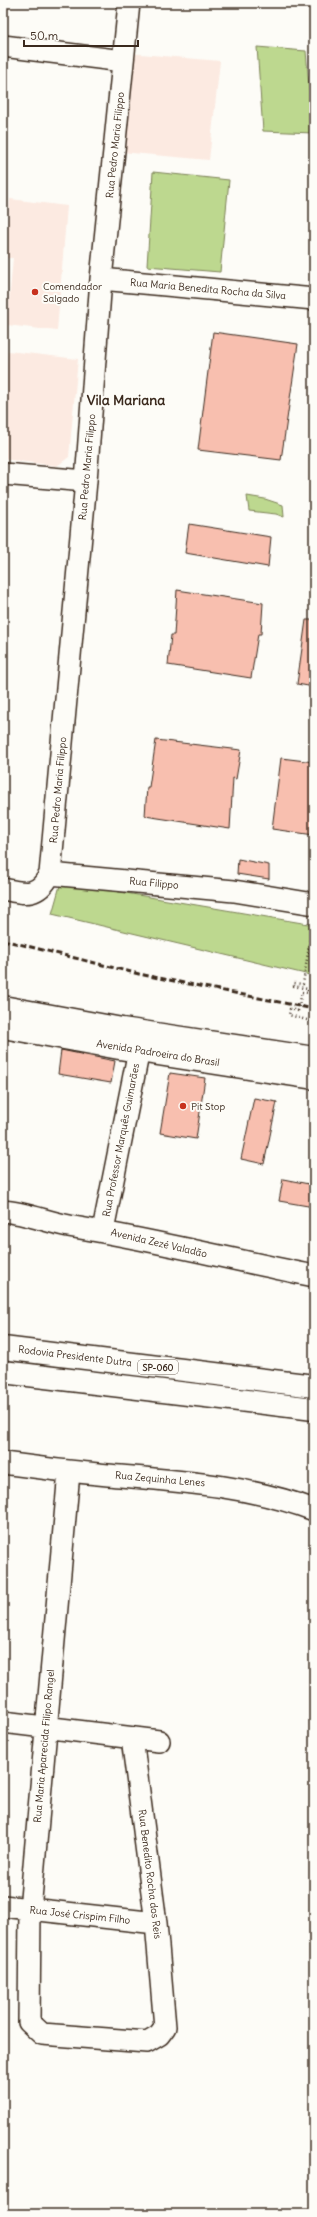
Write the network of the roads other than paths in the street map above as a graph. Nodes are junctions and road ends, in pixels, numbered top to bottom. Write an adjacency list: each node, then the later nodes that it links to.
1 (129, 3): 3 (street, Rua Pedro Maria Filippo)
2 (3, 46): 3 (street)
3 (123, 61): 4 (street, Rua Pedro Maria Filippo)
4 (101, 279): 5 (street, Rua Maria Benedita Rocha da Silva); 7 (street, Rua Pedro Maria Filippo)
5 (314, 299)
6 (3, 474): 7 (street)
7 (86, 481): 8 (street, Rua Pedro Maria Filippo)
8 (50, 874): 9 (street); 10 (street, Rua Filippo)
9 (3, 890)
10 (314, 904)
11 (3, 1007): 14 (main road, Avenida Padroeira do Brasil)
12 (3, 1027): 13 (main road, Avenida Padroeira do Brasil)
13 (140, 1050): 15 (main road, Avenida Padroeira do Brasil); 17 (street, Rua Professor Marquês Guimarães)
14 (314, 1058)
15 (314, 1078)
16 (3, 1211): 17 (street, Avenida Zezé Valadão)
17 (103, 1230): 18 (street, Avenida Zezé Valadão)
18 (314, 1276)
19 (3, 1348): 21 (main road, Rodovia Presidente Dutra / SP-060)
20 (3, 1372): 22 (main road, SP-060)
21 (314, 1386)
22 (314, 1409)
23 (3, 1463): 24 (street, Rua Zequinha Lenes)
24 (69, 1472): 25 (street, Rua Zequinha Lenes); 27 (street, Rua Maria Aparecida Filipo Rangel)
25 (314, 1510)
26 (3, 1722): 27 (street)
27 (46, 1728): 28 (street); 31 (street, Rua Maria Aparecida Filipo Rangel)
28 (132, 1738): 29 (street); 32 (street, Rua Benedito Rocha dos Reis)
29 (159, 1741)
30 (3, 1906): 31 (street, Rua José Crispim Filho)
31 (30, 1910): 32 (street, Rua José Crispim Filho); 33 (street, Rua Maria Aparecida Filipo Rangel)
32 (156, 1923): 33 (street, Rua Benedito Rocha dos Reis)
33 (29, 2022)

